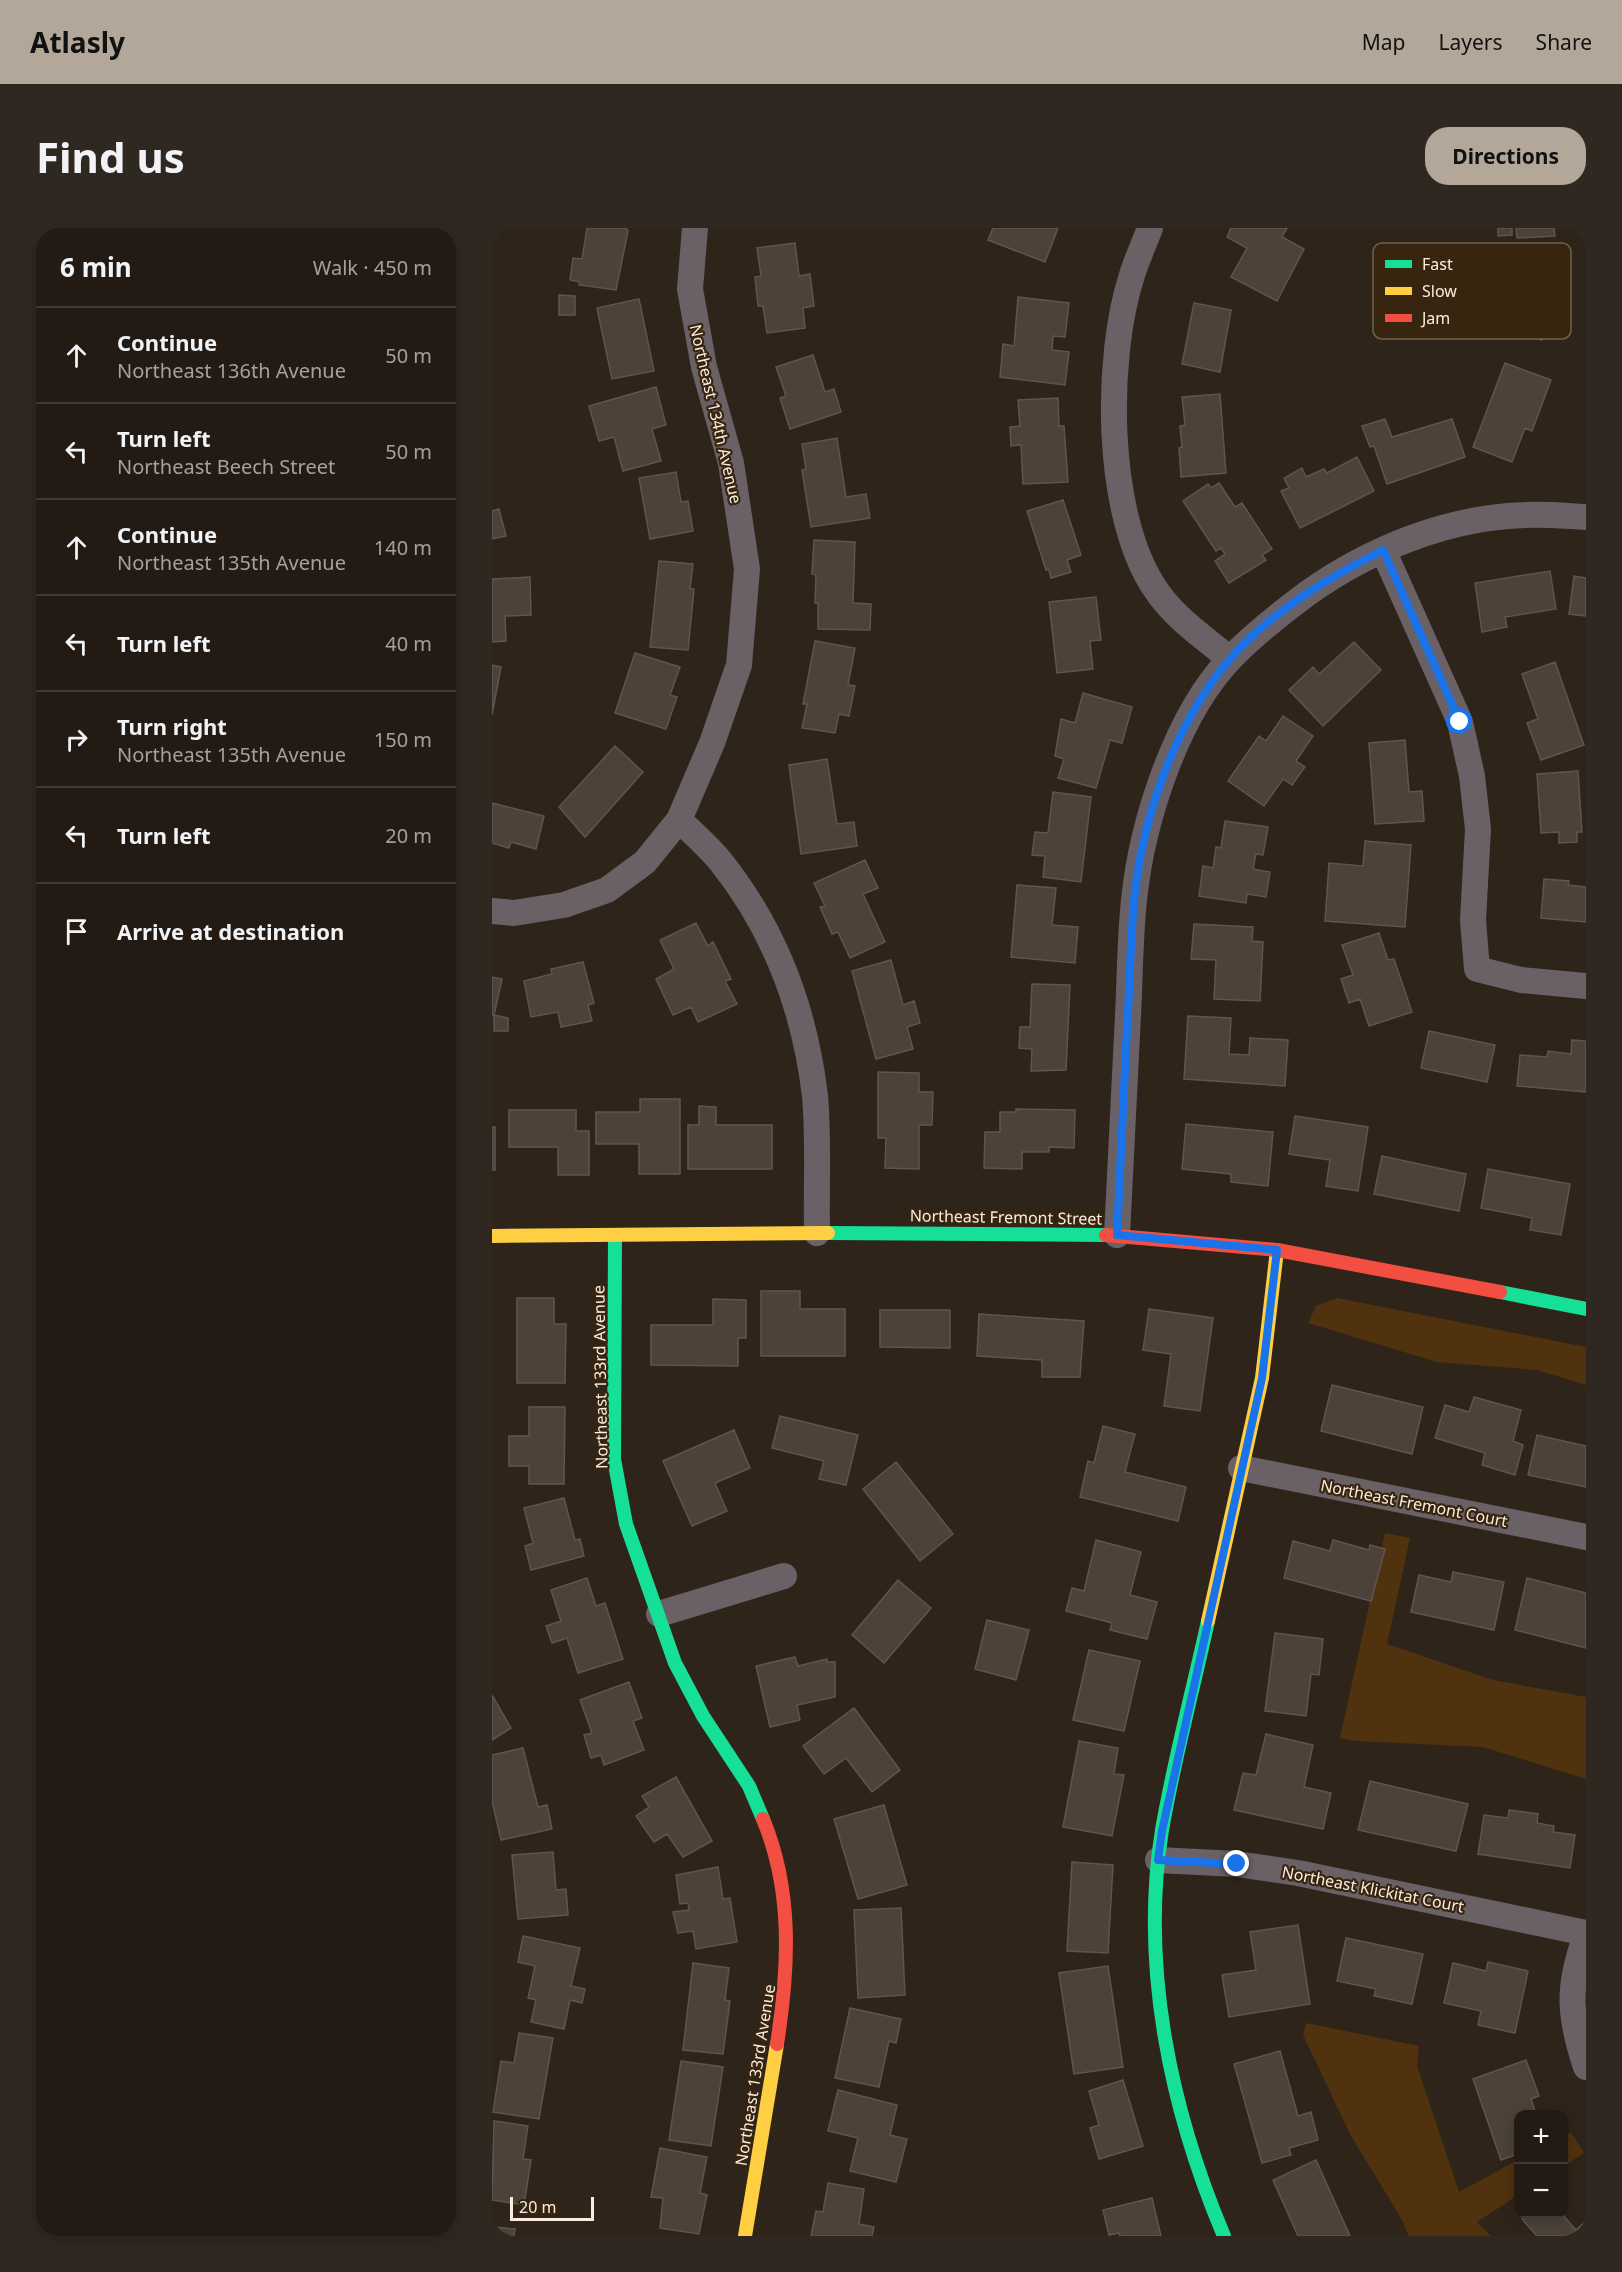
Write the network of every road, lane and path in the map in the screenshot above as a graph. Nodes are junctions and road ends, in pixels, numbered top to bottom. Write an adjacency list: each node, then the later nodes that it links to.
1 (695, 228): 6 (street, Northeast 134th Avenue)
2 (1150, 228): 5 (street)
3 (1586, 517): 4 (street)
4 (1383, 550): 5 (street); 8 (street)
5 (1230, 659): 11 (street)
6 (679, 820): 7 (street, Northeast 134th Avenue); 9 (street)
7 (492, 911)
8 (1586, 986)
9 (817, 1233): 10 (street, Northeast Fremont Street); 11 (street, Northeast Fremont Street)
10 (615, 1235): 12 (street, Northeast Fremont Street); 18 (street, Northeast 133rd Avenue)
11 (1117, 1235): 13 (street, Northeast Fremont Street)
12 (492, 1236)
13 (1277, 1250): 14 (street, Northeast Fremont Street); 15 (street)
14 (1586, 1309)
15 (1241, 1468): 16 (street, Northeast Fremont Court); 19 (street)
16 (1586, 1538)
17 (784, 1576): 18 (street)
18 (659, 1614): 22 (street, Northeast 133rd Avenue)
19 (1158, 1860): 20 (street, Northeast Klickitat Court); 23 (street)
20 (1586, 1934): 21 (street)
21 (1586, 2067)
22 (745, 2236)
23 (1224, 2236)

